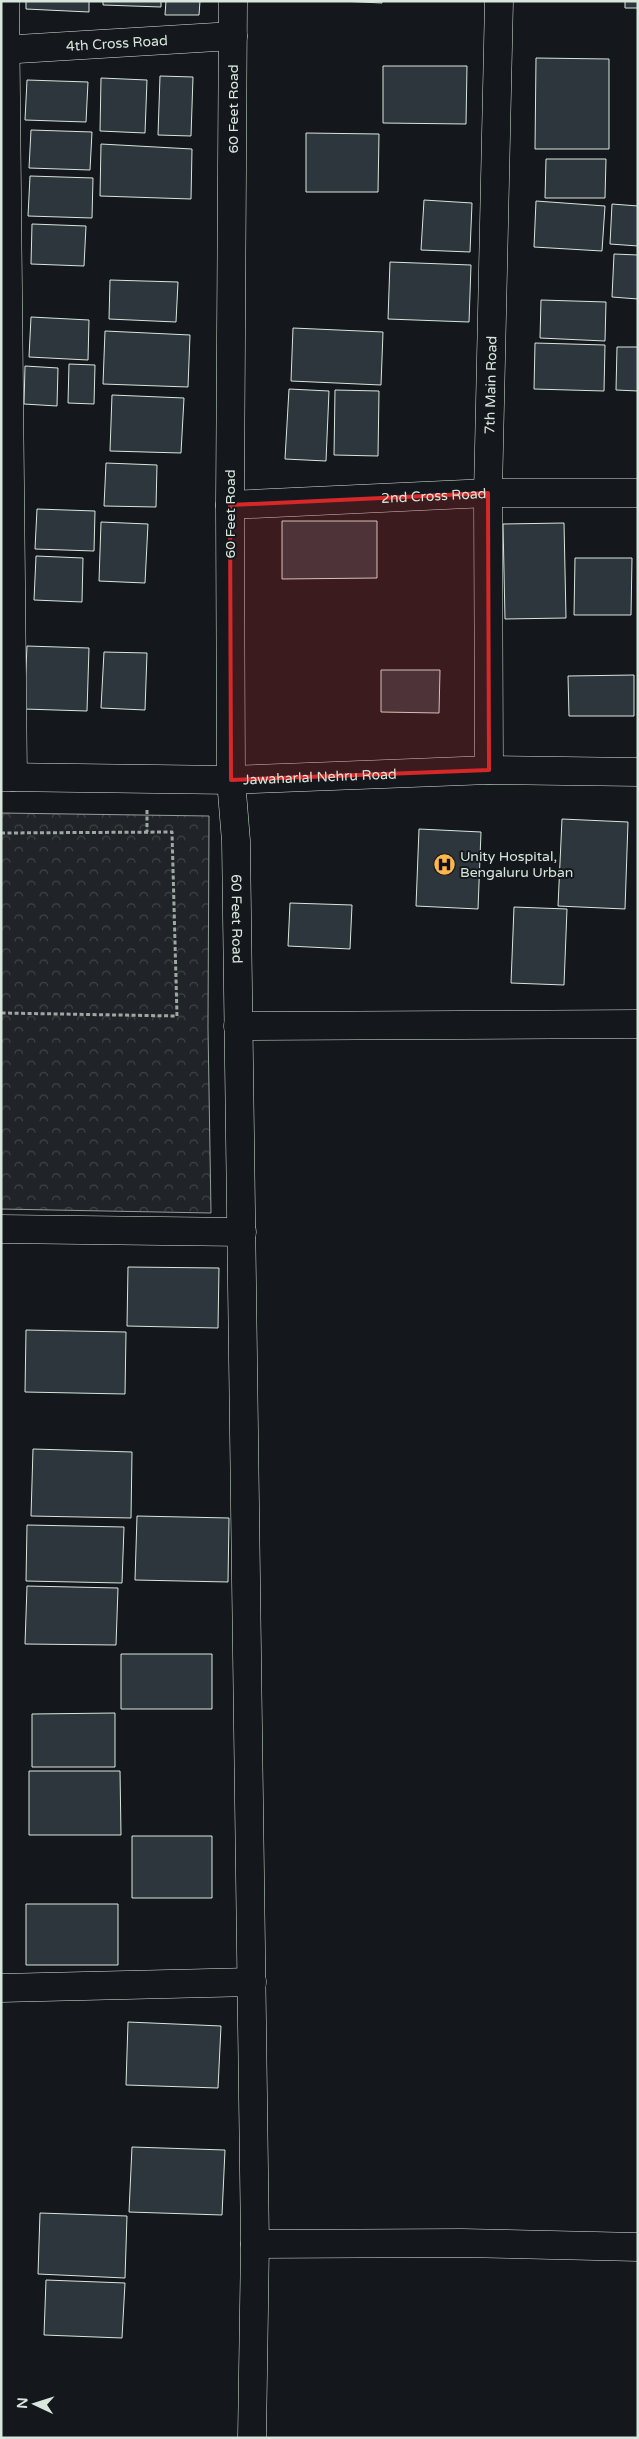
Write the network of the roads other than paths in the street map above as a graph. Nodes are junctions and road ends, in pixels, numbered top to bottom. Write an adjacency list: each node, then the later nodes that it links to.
1 (5, 1): 5 (street)
2 (233, 1): 4 (street, 60 Feet Road)
3 (499, 1): 8 (street, 7th Main Road)
4 (233, 36): 5 (street, 4th Cross Road); 10 (street, 60 Feet Road)
5 (3, 50): 6 (street)
6 (5, 243): 7 (street)
7 (6, 462): 13 (street)
8 (488, 493): 9 (street, 2nd Cross Road); 10 (street, 2nd Cross Road); 11 (street, 7th Main Road)
9 (638, 494)
10 (230, 505): 14 (street, 60 Feet Road)
11 (489, 770): 12 (street, Jawaharlal Nehru Road); 14 (street, Jawaharlal Nehru Road)
12 (638, 772)
13 (7, 777): 14 (street, Jawaharlal Nehru Road)
14 (231, 780): 16 (street, 60 Feet Road)
15 (638, 1024): 16 (street)
16 (238, 1026): 18 (street, 60 Feet Road)
17 (1, 1229): 18 (street)
18 (242, 1232): 19 (street, 60 Feet Road)
19 (252, 1982): 20 (street); 21 (street, 60 Feet Road)
20 (1, 1988)
21 (255, 2244): 22 (street); 23 (street, 60 Feet Road)
22 (638, 2247)
23 (252, 2438)

